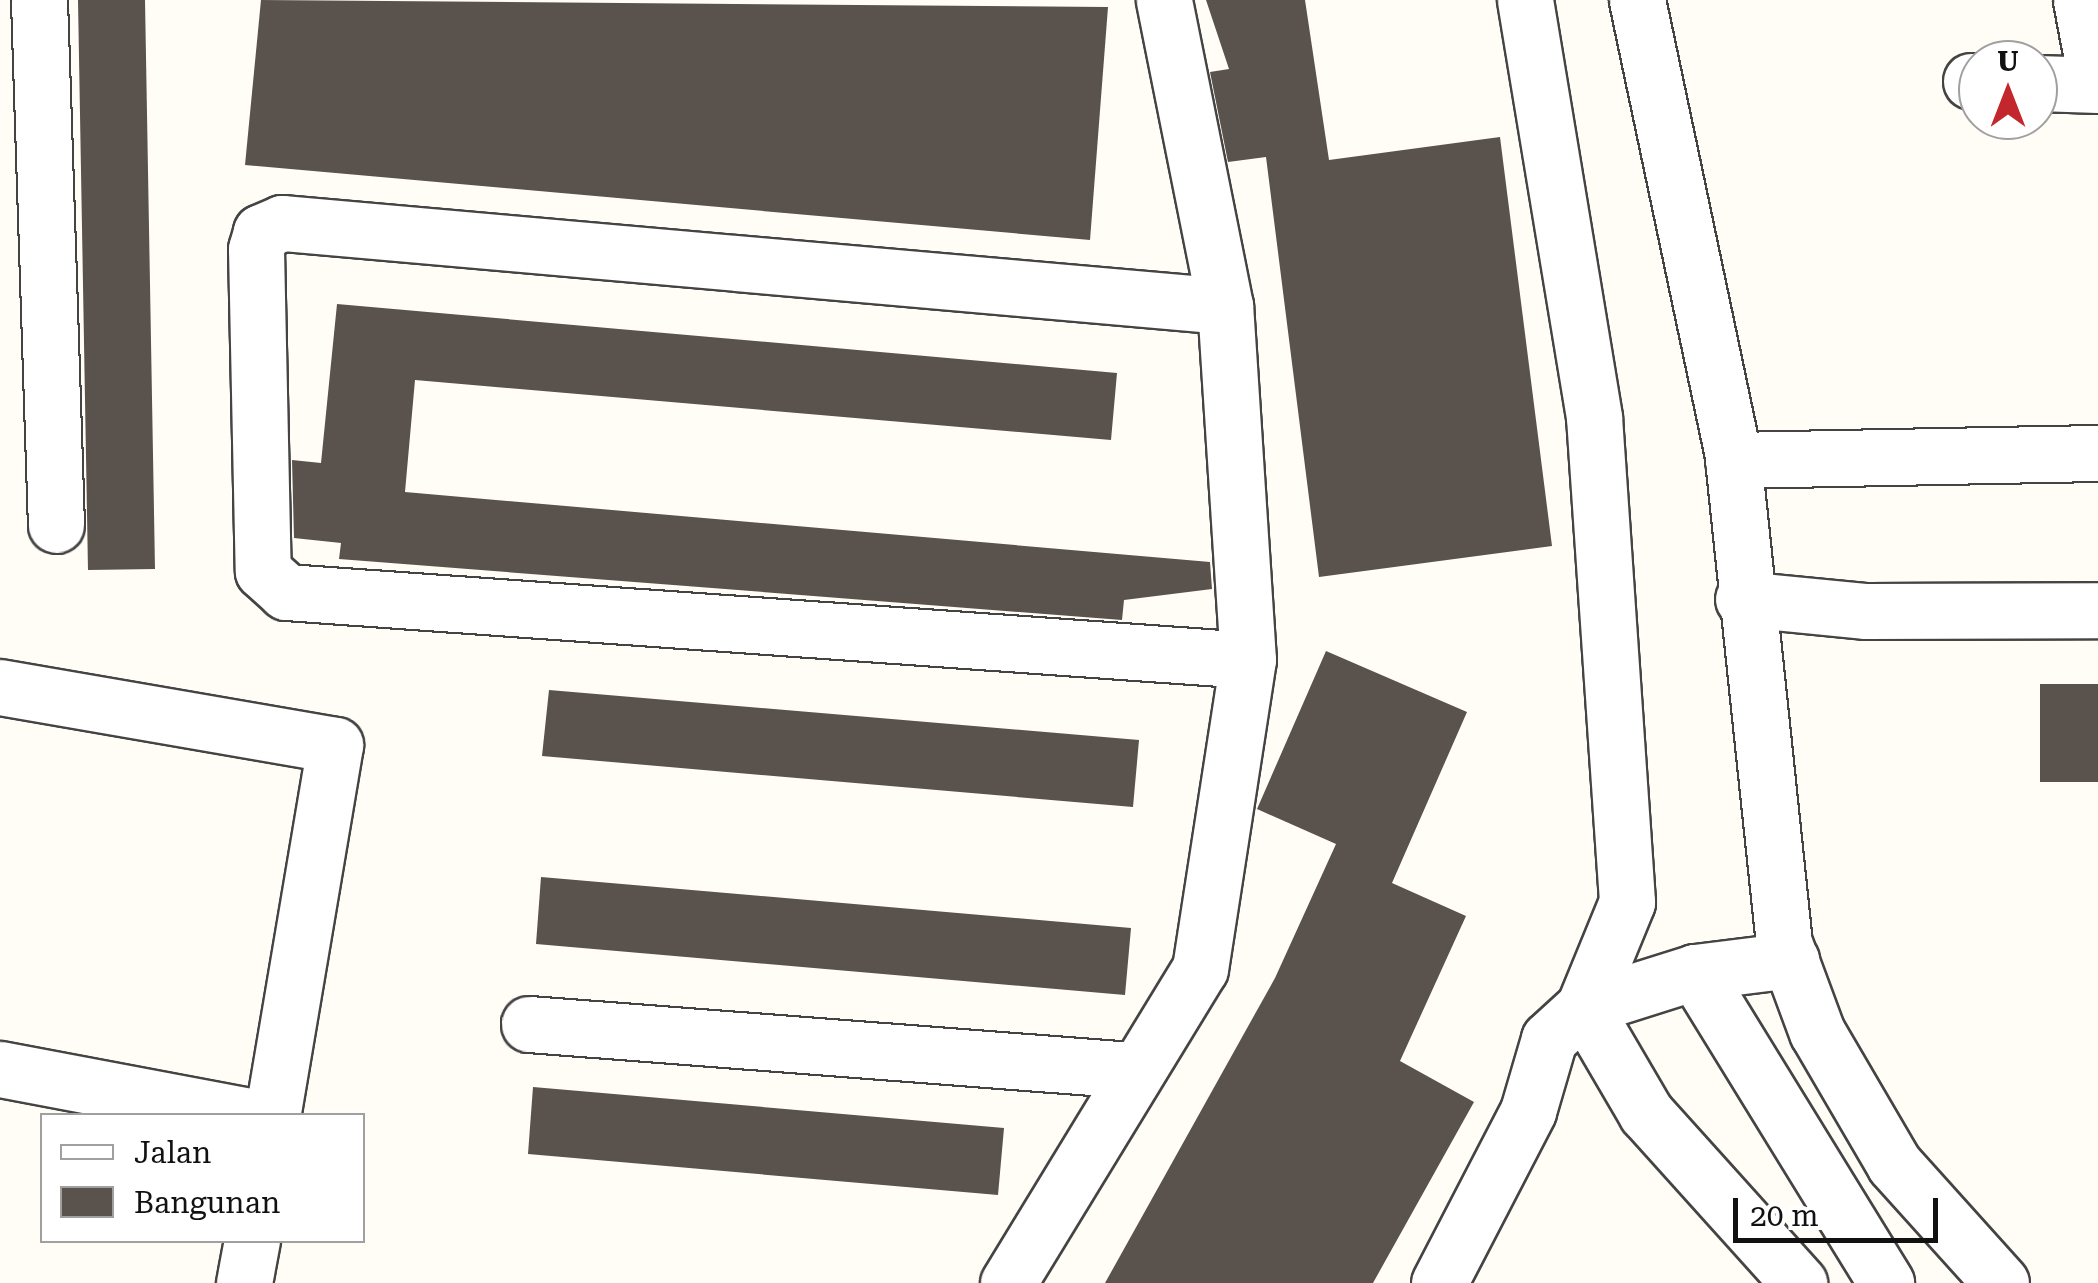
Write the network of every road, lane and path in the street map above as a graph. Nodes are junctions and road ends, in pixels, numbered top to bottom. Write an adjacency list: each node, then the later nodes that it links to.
1 (39, 0): 11 (street)
2 (1164, 0): 8 (street)
3 (1525, 0): 18 (street)
4 (1637, 0): 10 (street)
5 (2081, 0): 7 (street)
6 (2058, 84): 7 (street)
7 (2098, 85)
8 (1224, 306): 14 (street); 14 (street)
9 (2098, 453): 10 (street)
10 (1733, 460): 12 (street)
11 (56, 525)
12 (1743, 599): 13 (street); 16 (street)
13 (2098, 610)
14 (1248, 660): 21 (street)
15 (0, 687): 23 (street)
16 (1791, 960): 17 (street); 30 (street)
17 (1695, 972): 18 (street); 29 (street)
18 (1584, 1007): 27 (street); 28 (street)
19 (529, 1024): 21 (street)
20 (0, 1069): 22 (street)
21 (1131, 1070): 26 (street)
22 (232, 1113)
23 (273, 1113)
24 (251, 1243): 25 (street)
25 (244, 1283)
26 (1008, 1283)
27 (1439, 1283)
28 (1800, 1283)
29 (1886, 1283)
30 (2001, 1283)

